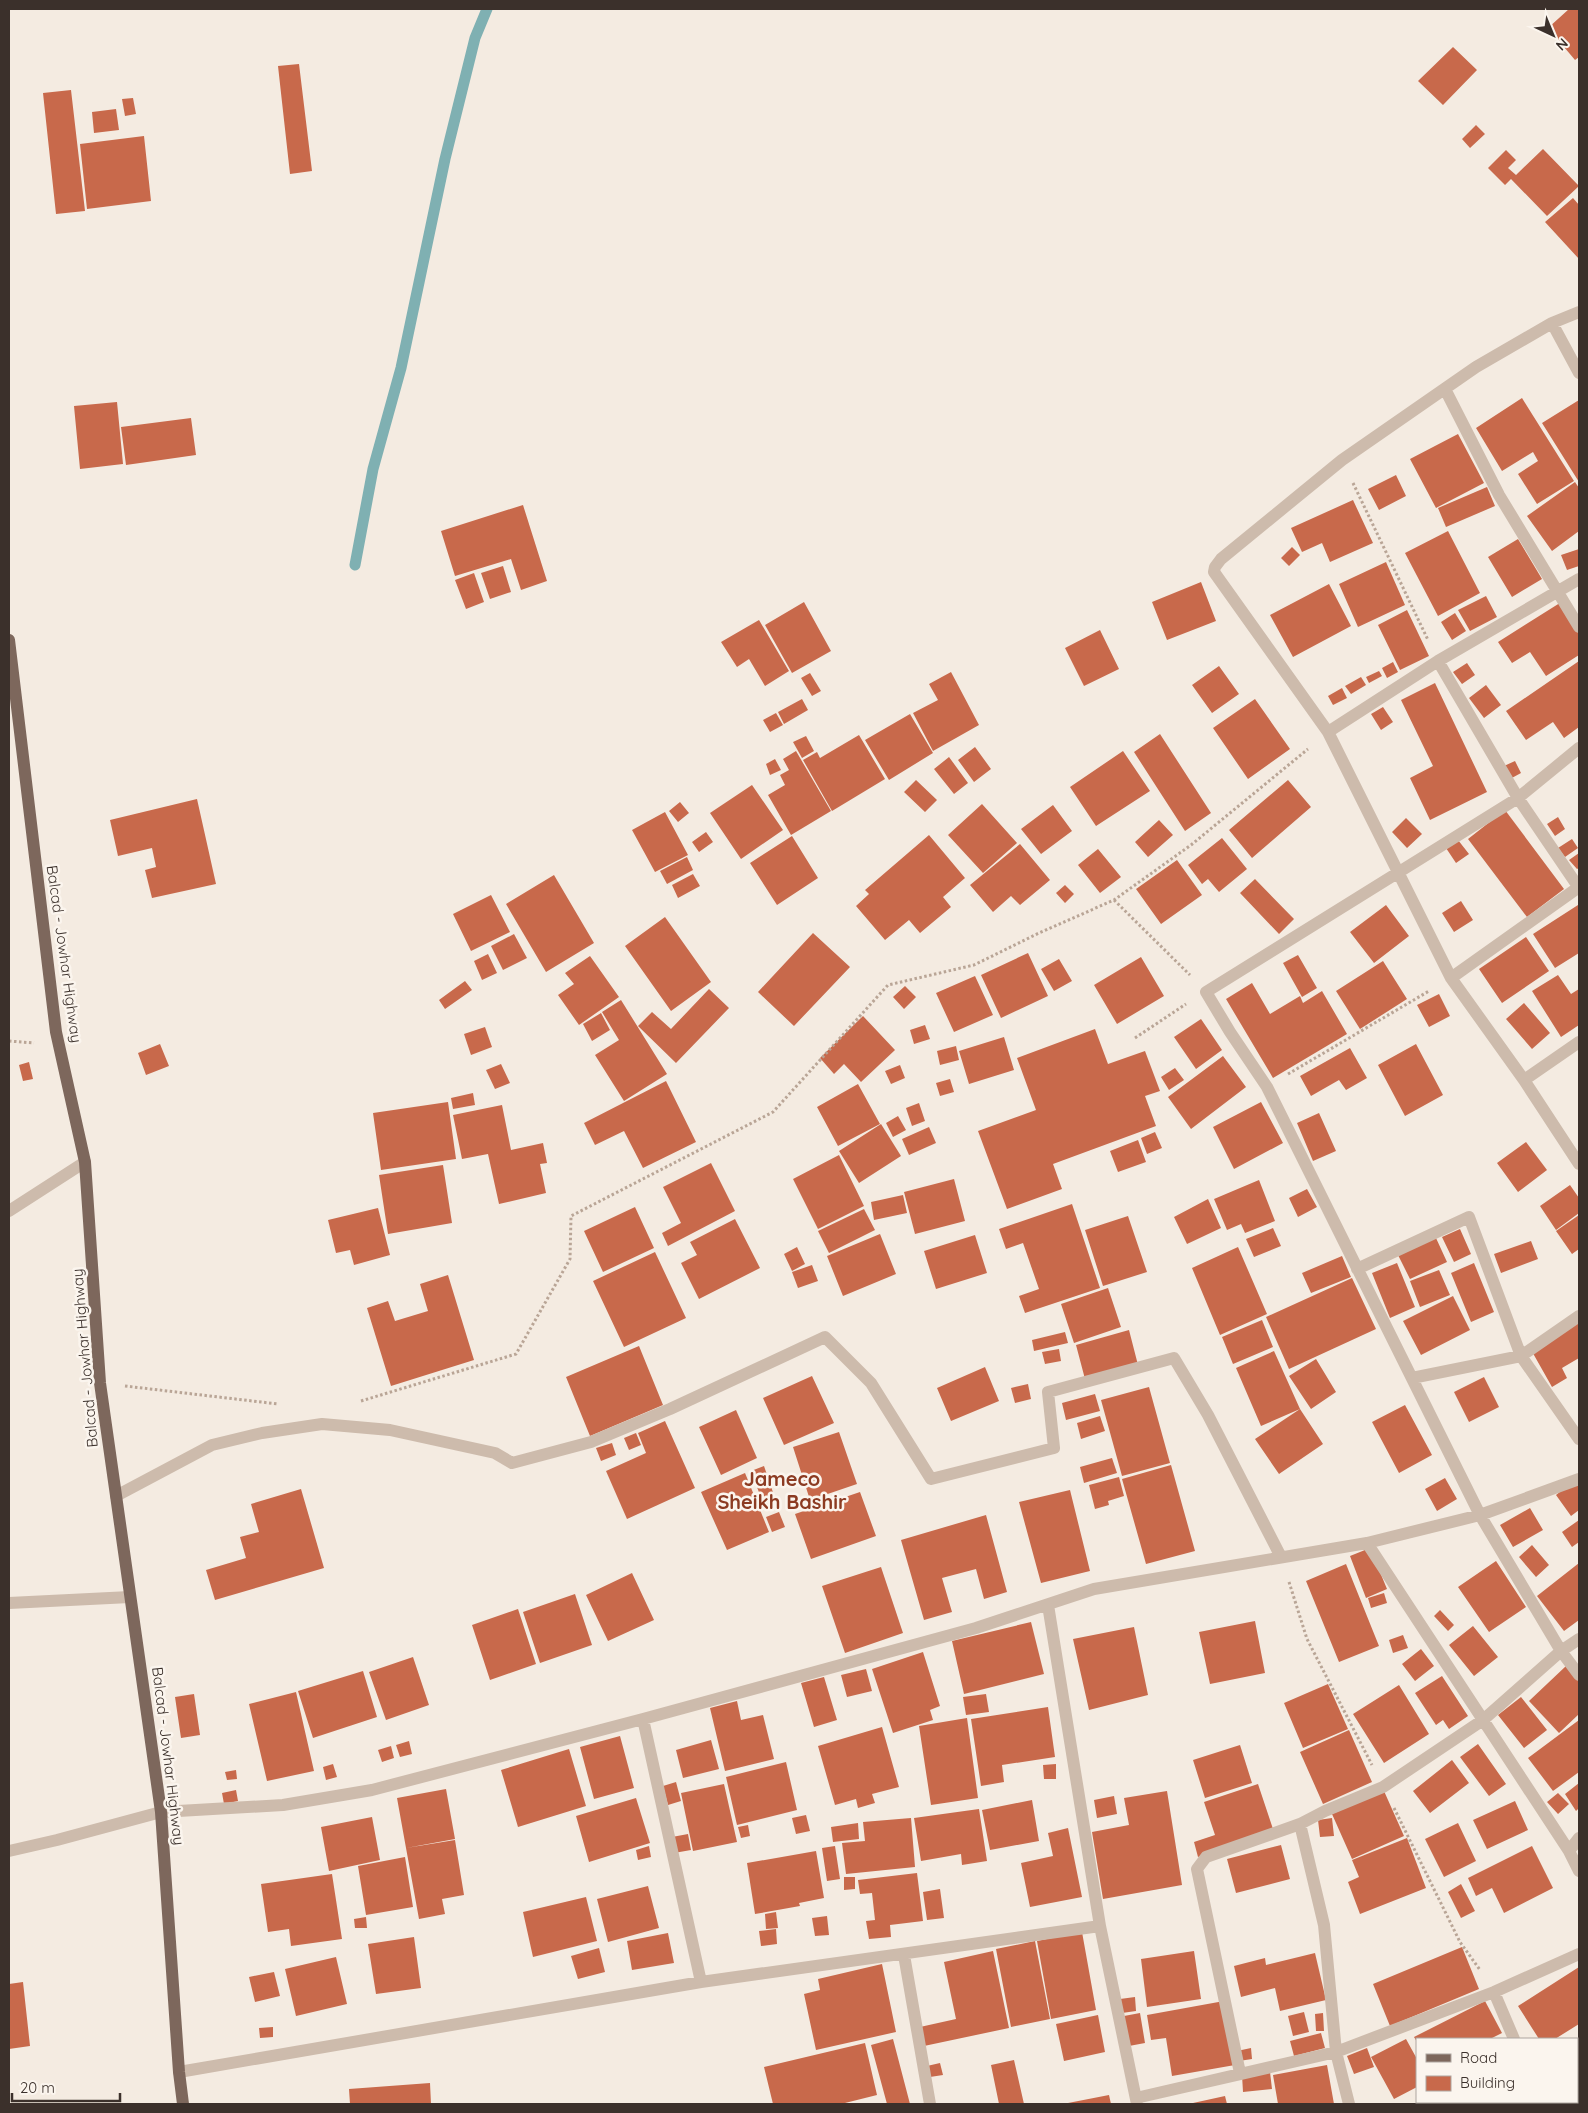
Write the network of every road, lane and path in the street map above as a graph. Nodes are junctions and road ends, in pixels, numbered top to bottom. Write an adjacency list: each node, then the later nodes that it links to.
1 (1579, 312): 2 (street)
2 (1552, 323): 3 (street); 4 (street)
3 (1579, 373)
4 (1445, 388): 5 (street); 7 (street)
5 (1342, 460): 10 (path); 11 (street)
6 (1579, 579): 7 (street)
7 (1560, 592): 8 (street); 10 (street)
8 (1579, 627)
9 (9, 640): 23 (main road, Balcad - Jowhar Highway)
10 (1438, 661): 11 (street); 13 (street)
11 (1328, 732): 14 (street); 16 (path)
12 (1579, 748): 13 (street)
13 (1518, 798): 14 (street); 15 (street)
14 (1398, 874): 17 (street); 18 (street)
15 (1579, 887): 17 (street)
16 (1114, 900): 18 (path); 31 (path)
17 (1451, 978): 21 (street); 22 (path)
18 (1206, 992): 19 (path); 22 (street)
19 (1134, 1038)
20 (1579, 1042): 21 (street)
21 (1524, 1080): 24 (street)
22 (1267, 1086): 26 (street)
23 (85, 1162): 25 (street); 30 (main road, Balcad - Jowhar Highway)
24 (1579, 1164)
25 (9, 1211)
26 (1357, 1269): 28 (street); 29 (street)
27 (1579, 1316): 28 (street)
28 (1521, 1356): 29 (street); 33 (street)
29 (1412, 1378): 36 (street)
30 (100, 1382): 32 (path); 35 (main road, Balcad - Jowhar Highway)
31 (359, 1401)
32 (280, 1404)
33 (1579, 1439)
34 (1579, 1480): 36 (street)
35 (116, 1496): 38 (street); 39 (main road, Balcad - Jowhar Highway)
36 (1480, 1515): 37 (street); 43 (street)
37 (1367, 1543): 38 (street); 46 (street)
38 (1281, 1557): 41 (street)
39 (130, 1598): 40 (street); 47 (main road, Balcad - Jowhar Highway)
40 (9, 1603)
41 (1048, 1605): 45 (street); 53 (street)
42 (1579, 1639): 43 (street)
43 (1561, 1651): 44 (street); 46 (street)
44 (1579, 1676)
45 (643, 1719): 47 (street); 56 (street)
46 (1483, 1720): 48 (street); 51 (street)
47 (161, 1812): 50 (street); 60 (main road, Balcad - Jowhar Highway)
48 (1300, 1824): 59 (street); 61 (street)
49 (1579, 1838): 51 (street)
50 (9, 1851)
51 (1569, 1851): 52 (street)
52 (1579, 1872)
53 (1100, 1926): 55 (street); 62 (street)
54 (1579, 1954): 57 (street)
55 (904, 1955): 56 (street); 64 (street)
56 (701, 1982): 60 (street)
57 (1494, 1992): 58 (street); 59 (street)
58 (1514, 2038)
59 (1336, 2052): 61 (street); 65 (street)
60 (179, 2072): 63 (main road, Balcad - Jowhar Highway)
61 (1240, 2073): 62 (street)
62 (1136, 2101)
63 (183, 2104)
64 (930, 2104)
65 (1349, 2104)

